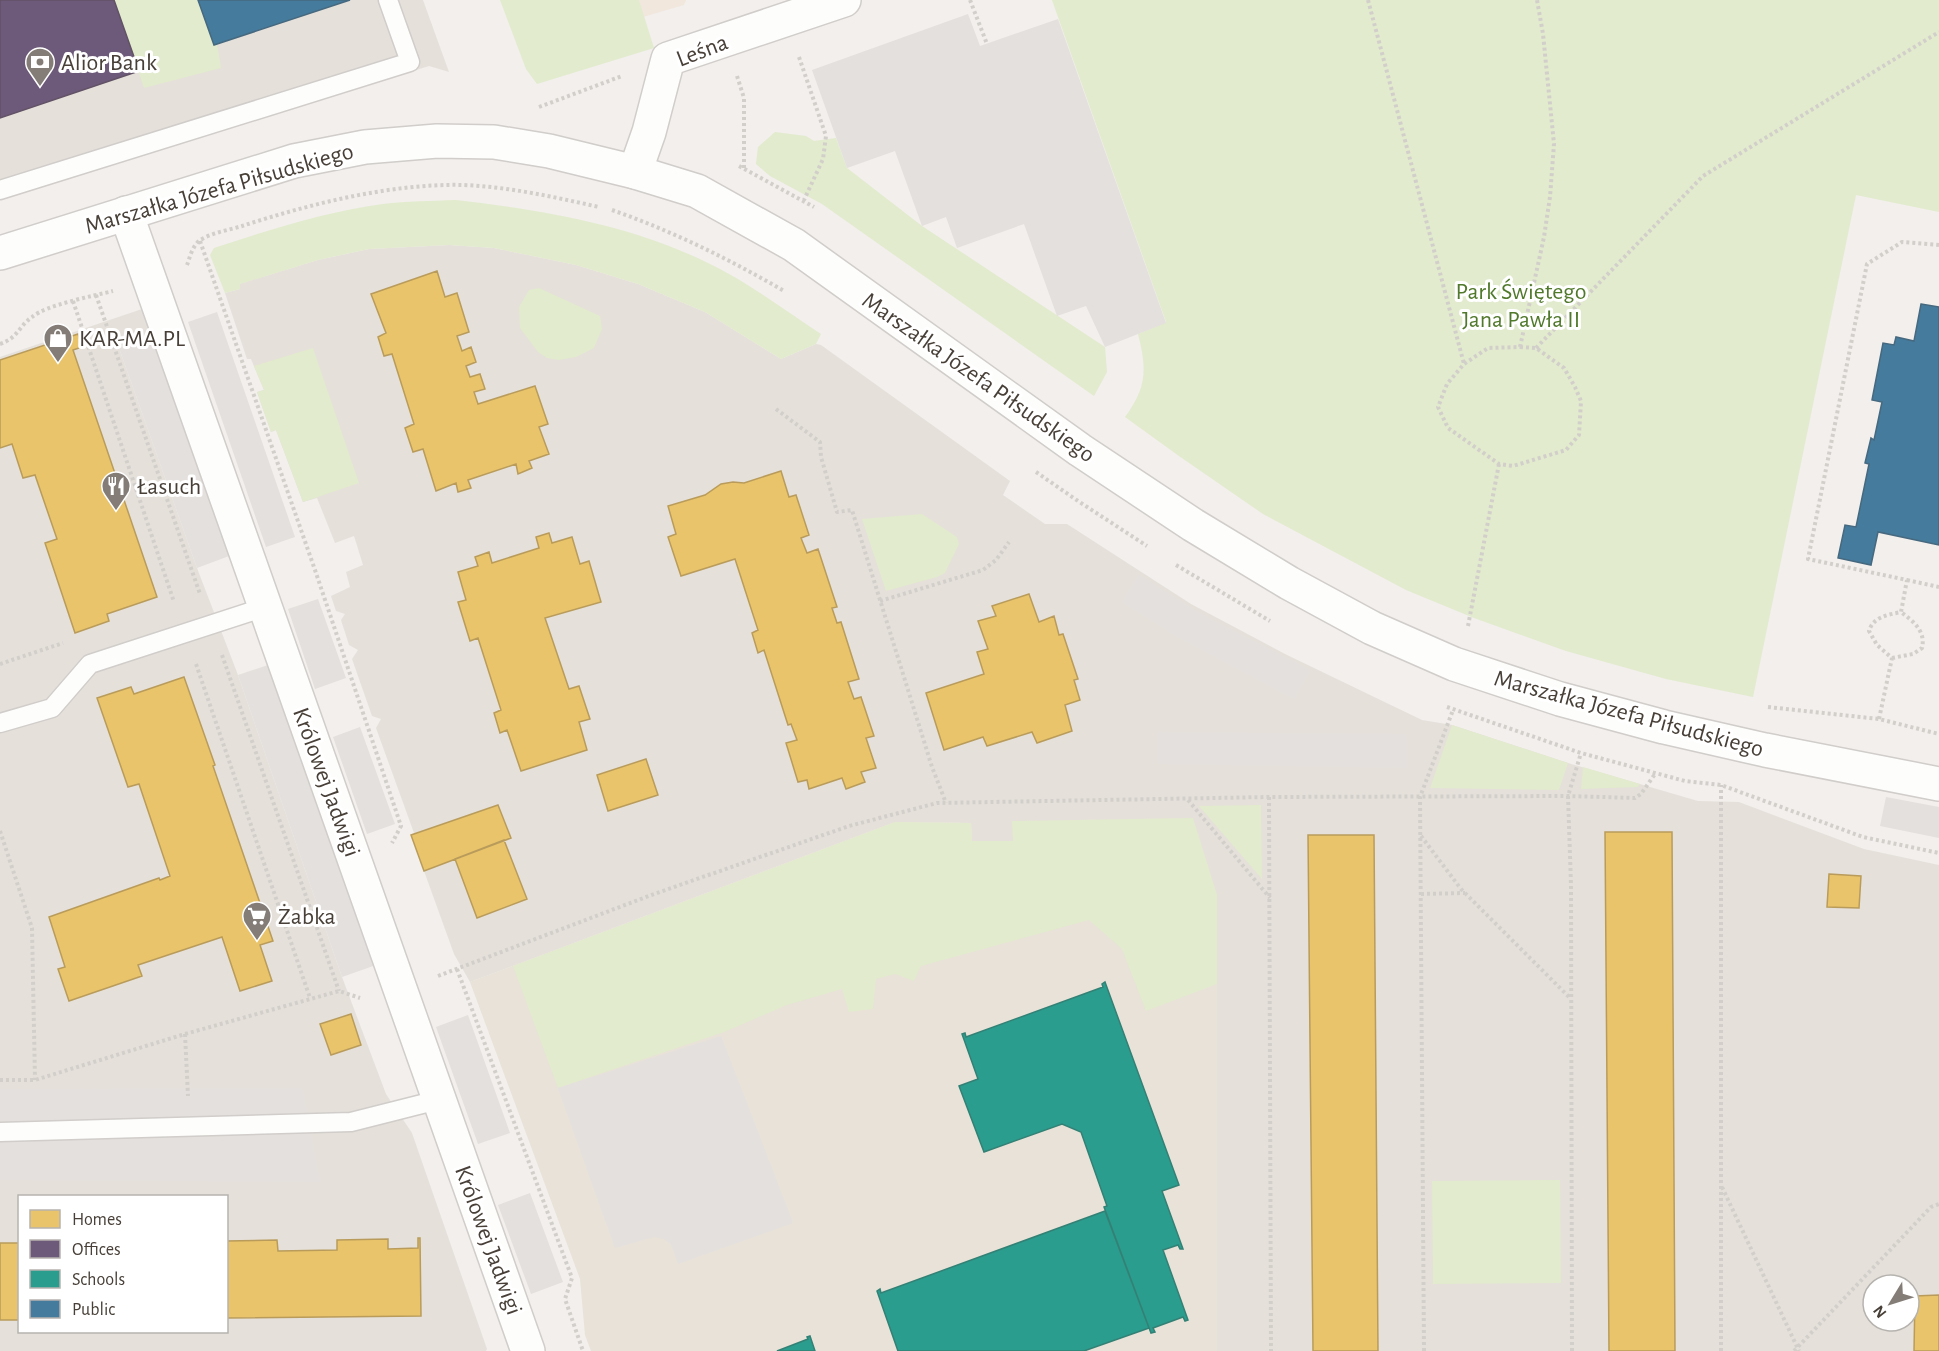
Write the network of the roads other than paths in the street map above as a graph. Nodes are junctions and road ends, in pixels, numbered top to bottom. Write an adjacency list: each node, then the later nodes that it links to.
1 (388, 0): 4 (lane)
2 (844, 0): 3 (street, Leśna)
3 (635, 172): 5 (street, Marszałka Józefa Piłsudskiego); 9 (street, Marszałka Józefa Piłsudskiego)
4 (0, 190)
5 (126, 213): 6 (street, Marszałka Józefa Piłsudskiego); 7 (street, Królowej Jadwigi)
6 (0, 254)
7 (265, 607): 8 (lane); 10 (street, Królowej Jadwigi)
8 (0, 723)
9 (1939, 784)
10 (438, 1100): 11 (lane); 12 (street, Królowej Jadwigi)
11 (0, 1132)
12 (528, 1351)

